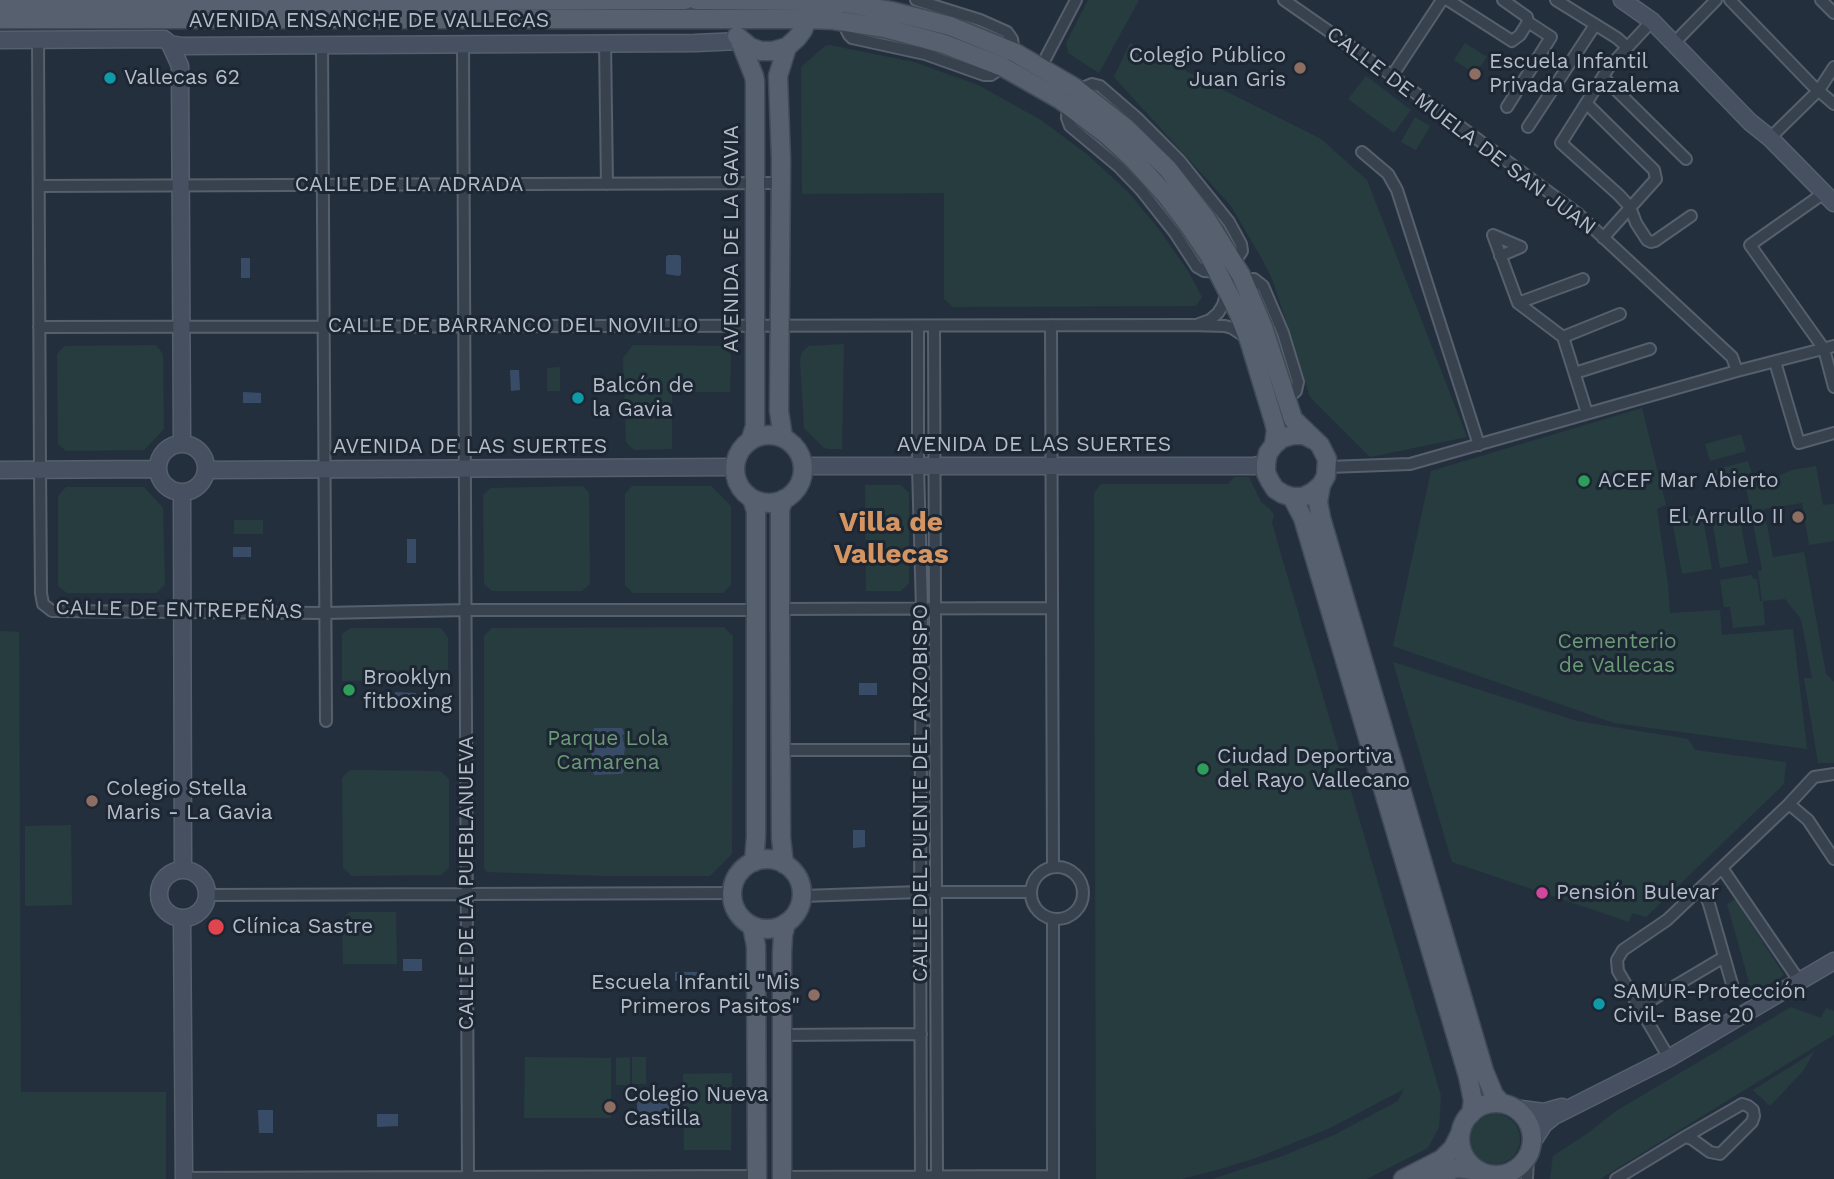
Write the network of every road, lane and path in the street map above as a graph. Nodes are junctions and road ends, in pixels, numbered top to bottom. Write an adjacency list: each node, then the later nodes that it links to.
1 (685, 0): 18 (main road, AVENIDA ENSANCHE DE VALLECAS)
2 (696, 0): 13 (main road, AVENIDA ENSANCHE DE VALLECAS)
3 (916, 0): 38 (street, AVENIDA ENSANCHE DE VALLECAS)
4 (1076, 0): 40 (street)
5 (1284, 0): 16 (street, CALLE DE MUELA DE SAN JUAN)
6 (1442, 0): 42 (street)
7 (1448, 0): 24 (street)
8 (1503, 0): 24 (street)
9 (1556, 0): 26 (street)
10 (1716, 0): 33 (street)
11 (1730, 0): 44 (street)
12 (1821, 0): 21 (street)
13 (727, 1): 19 (main road, AVENIDA ENSANCHE DE VALLECAS); 23 (main road, AVENIDA DE LA GAVIA)
14 (1632, 2): 25 (main road)
15 (0, 3): 17 (main road, AVENIDA ENSANCHE DE VALLECAS)
16 (1296, 4): 42 (street, CALLE DE MUELA DE SAN JUAN)
17 (157, 7): 18 (main road, AVENIDA ENSANCHE DE VALLECAS); 22 (main road, AVENIDA ENSANCHE DE VALLECAS); 29 (main road)
18 (206, 7): 23 (main road, AVENIDA ENSANCHE DE VALLECAS); 34 (main road)
19 (807, 7): 20 (main road, AVENIDA ENSANCHE DE VALLECAS); 23 (main road, AVENIDA ENSANCHE DE VALLECAS); 36 (main road)
20 (844, 8): 38 (main road, AVENIDA ENSANCHE DE VALLECAS); 38 (street)
21 (1834, 13)
22 (0, 19)
23 (728, 20): 30 (main road, AVENIDA DE LA GAVIA)
24 (1528, 20): 48 (street)
25 (1652, 21): 33 (main road); 37 (street)
26 (1595, 25): 37 (street); 49 (street)
27 (0, 40): 28 (main road, AVENIDA ENSANCHE DE VALLECAS)
28 (38, 40): 29 (main road, AVENIDA ENSANCHE DE VALLECAS); 58 (street, CALLE DE ENTREPEÑAS)
29 (167, 41): 34 (main road, AVENIDA ENSANCHE DE VALLECAS); 39 (main road)
30 (740, 41): 31 (main road, AVENIDA ENSANCHE DE VALLECAS); 36 (main road); 56 (main road, AVENIDA DE LA GAVIA)
31 (606, 42): 32 (main road, AVENIDA ENSANCHE DE VALLECAS); 55 (street)
32 (463, 43): 35 (main road, AVENIDA ENSANCHE DE VALLECAS); 54 (street, CALLE DE LA PUEBLANUEVA)
33 (1674, 43): 50 (main road)
34 (193, 44): 35 (main road, AVENIDA ENSANCHE DE VALLECAS); 39 (main road)
35 (322, 44): 57 (street)
36 (787, 47): 53 (main road)
37 (1627, 47): 43 (street)
38 (1009, 60): 40 (main road, AVENIDA ENSANCHE DE VALLECAS); 45 (main road, AVENIDA ENSANCHE DE VALLECAS)
39 (180, 66): 59 (main road)
40 (1041, 67): 45 (main road, AVENIDA ENSANCHE DE VALLECAS)
41 (1832, 75): 44 (street)
42 (1392, 76): 63 (street, CALLE DE MUELA DE SAN JUAN)
43 (1603, 77): 46 (street); 52 (street)
44 (1819, 90): 47 (street); 50 (street)
45 (1073, 97): 65 (main road, AVENIDA ENSANCHE DE VALLECAS); 65 (street)
46 (1586, 103): 61 (street); 61 (street, CALLE DE MUELA DE SAN JUAN)
47 (1834, 104)
48 (1507, 107)
49 (1528, 127)
50 (1770, 138): 60 (main road)
51 (1363, 152): 95 (street)
52 (1686, 159)
53 (780, 183): 56 (street, CALLE DE LA ADRADA); 73 (main road)
54 (464, 184): 55 (street, CALLE DE LA ADRADA); 57 (street, CALLE DE LA ADRADA); 71 (street, CALLE DE LA PUEBLANUEVA)
55 (607, 184): 56 (street, CALLE DE LA ADRADA)
56 (755, 184): 72 (main road, AVENIDA DE LA GAVIA)
57 (323, 185): 59 (street, CALLE DE LA ADRADA); 79 (street)
58 (39, 186): 59 (street, CALLE DE LA ADRADA); 77 (street, CALLE DE ENTREPEÑAS)
59 (181, 186): 78 (main road)
60 (1829, 198): 82 (street)
61 (1630, 207): 62 (street); 63 (street, CALLE DE MUELA DE SAN JUAN)
62 (1692, 216)
63 (1603, 238): 85 (street, CALLE DE MUELA DE SAN JUAN)
64 (1500, 256): 68 (street)
65 (1226, 268): 67 (main road, AVENIDA ENSANCHE DE VALLECAS)
66 (1583, 279): 68 (street)
67 (1235, 285): 70 (street); 81 (main road, AVENIDA ENSANCHE DE VALLECAS); 92 (main road, AVENIDA ENSANCHE DE VALLECAS)
68 (1518, 303): 80 (street)
69 (1620, 314): 80 (street)
70 (1196, 325): 76 (street, CALLE DE BARRANCO DEL NOVILLO); 81 (street, CALLE DE BARRANCO DEL NOVILLO)
71 (464, 326): 72 (street, CALLE DE BARRANCO DEL NOVILLO); 79 (street, CALLE DE BARRANCO DEL NOVILLO); 103 (street, CALLE DE LA PUEBLANUEVA)
72 (756, 326): 73 (street, CALLE DE BARRANCO DEL NOVILLO); 91 (main road, AVENIDA DE LA GAVIA)
73 (780, 326): 74 (street, CALLE DE BARRANCO DEL NOVILLO); 90 (main road)
74 (918, 326): 75 (street, CALLE DE BARRANCO DEL NOVILLO); 99 (street, CALLE DEL PUENTE DEL ARZOBISPO)
75 (934, 326): 76 (street, CALLE DE BARRANCO DEL NOVILLO); 100 (street, CALLE DEL PUENTE DEL ARZOBISPO)
76 (1051, 326): 101 (street)
77 (39, 327): 78 (street, CALLE DE BARRANCO DEL NOVILLO); 104 (street, CALLE DE ENTREPEÑAS)
78 (181, 327): 79 (street, CALLE DE BARRANCO DEL NOVILLO); 93 (main road)
79 (324, 327): 106 (street)
80 (1563, 337): 86 (street)
81 (1249, 340): 94 (main road, AVENIDA ENSANCHE DE VALLECAS)
82 (1829, 347): 84 (street); 87 (street)
83 (1650, 349): 86 (street)
84 (1775, 362): 85 (street); 89 (street)
85 (1737, 371): 88 (street)
86 (1575, 373): 88 (street)
87 (1834, 387)
88 (1587, 413): 95 (street)
89 (1834, 432)
90 (783, 438): 91 (main road); 97 (main road)
91 (751, 439): 98 (main road)
92 (1314, 440): 94 (main road); 102 (main road, AVENIDA ENSANCHE DE VALLECAS)
93 (183, 443): 105 (main road); 108 (main road)
94 (1274, 445): 96 (main road, AVENIDA ENSANCHE DE VALLECAS)
95 (1479, 445): 102 (street)
96 (1266, 463): 101 (main road, AVENIDA DE LAS SUERTES); 111 (main road)
97 (803, 466): 99 (main road, AVENIDA DE LAS SUERTES); 113 (main road)
98 (734, 467): 103 (main road, AVENIDA DE LAS SUERTES); 112 (main road)
99 (918, 467): 100 (main road, AVENIDA DE LAS SUERTES); 116 (street, CALLE DEL PUENTE DEL ARZOBISPO)
100 (935, 467): 101 (main road, AVENIDA DE LAS SUERTES); 117 (street, CALLE DEL PUENTE DEL ARZOBISPO)
101 (1051, 467): 114 (street)
102 (1328, 467): 109 (main road)
103 (466, 468): 106 (main road, AVENIDA DE LAS SUERTES); 118 (street, CALLE DE LA PUEBLANUEVA)
104 (40, 469): 105 (main road); 107 (main road); 120 (street, CALLE DE ENTREPEÑAS)
105 (157, 469): 110 (main road)
106 (324, 469): 108 (main road, AVENIDA DE LAS SUERTES); 121 (street)
107 (0, 470)
108 (206, 470): 110 (main road)
109 (1321, 485): 111 (main road); 155 (main road)
110 (182, 492): 120 (main road)
111 (1292, 497): 156 (main road)
112 (752, 499): 113 (main road); 119 (main road)
113 (784, 499): 115 (main road)
114 (1052, 608): 117 (street); 131 (street)
115 (780, 609): 116 (street); 123 (main road)
116 (922, 609): 117 (street); 124 (street, CALLE DEL PUENTE DEL ARZOBISPO)
117 (935, 609): 125 (street, CALLE DEL PUENTE DEL ARZOBISPO)
118 (466, 610): 119 (street, CALLE DE ENTREPEÑAS); 121 (street, CALLE DE ENTREPEÑAS); 139 (street, CALLE DE LA PUEBLANUEVA)
119 (755, 610): 129 (main road)
120 (182, 611): 121 (street, CALLE DE ENTREPEÑAS); 133 (main road)
121 (325, 613): 122 (street)
122 (326, 721)
123 (780, 750): 124 (street); 130 (main road)
124 (921, 750): 125 (street); 135 (street, CALLE DEL PUENTE DEL ARZOBISPO)
125 (936, 750): 136 (street, CALLE DEL PUENTE DEL ARZOBISPO)
126 (1834, 774): 127 (street)
127 (1789, 804): 128 (street); 132 (street)
128 (1834, 859)
129 (754, 862): 130 (main road); 138 (main road)
130 (784, 864): 141 (main road)
131 (1054, 867): 137 (street); 143 (street)
132 (1722, 868): 134 (street); 148 (street)
133 (183, 870): 140 (main road); 142 (main road)
134 (1702, 887): 146 (street); 150 (street)
135 (920, 892): 136 (street); 141 (street); 151 (street, CALLE DEL PUENTE DEL ARZOBISPO)
136 (936, 892): 137 (street); 161 (street, CALLE DEL PUENTE DEL ARZOBISPO)
137 (1031, 892): 143 (street)
138 (732, 893): 139 (street); 145 (main road)
139 (468, 894): 140 (street); 162 (street, CALLE DE LA PUEBLANUEVA)
140 (208, 895): 142 (main road)
141 (802, 896): 144 (main road)
142 (182, 919): 167 (main road)
143 (1053, 919): 164 (street)
144 (786, 923): 145 (main road); 152 (main road)
145 (752, 926): 165 (main road)
146 (1724, 957): 149 (street); 150 (street)
147 (1834, 961): 148 (main road)
148 (1800, 982): 153 (main road)
149 (1734, 991)
150 (1638, 1008): 153 (street)
151 (921, 1034): 152 (street); 163 (street, CALLE DEL PUENTE DEL ARZOBISPO)
152 (781, 1035): 166 (main road)
153 (1669, 1058): 154 (main road)
154 (1581, 1102): 155 (main road); 159 (main road)
155 (1507, 1106): 156 (main road); 159 (main road)
156 (1471, 1114): 157 (main road)
157 (1460, 1134): 160 (main road); 168 (main road)
158 (1685, 1137): 158 (street); 171 (street)
159 (1530, 1149): 160 (main road); 170 (street)
160 (1488, 1174): 169 (main road)
161 (937, 1176): 163 (street); 164 (street)
162 (468, 1177): 165 (street); 167 (street)
163 (921, 1177): 166 (street)
164 (1053, 1177)
165 (757, 1178)
166 (782, 1178)
167 (184, 1179)
168 (1403, 1179)
169 (1431, 1179)
170 (1527, 1179)
171 (1616, 1179)

